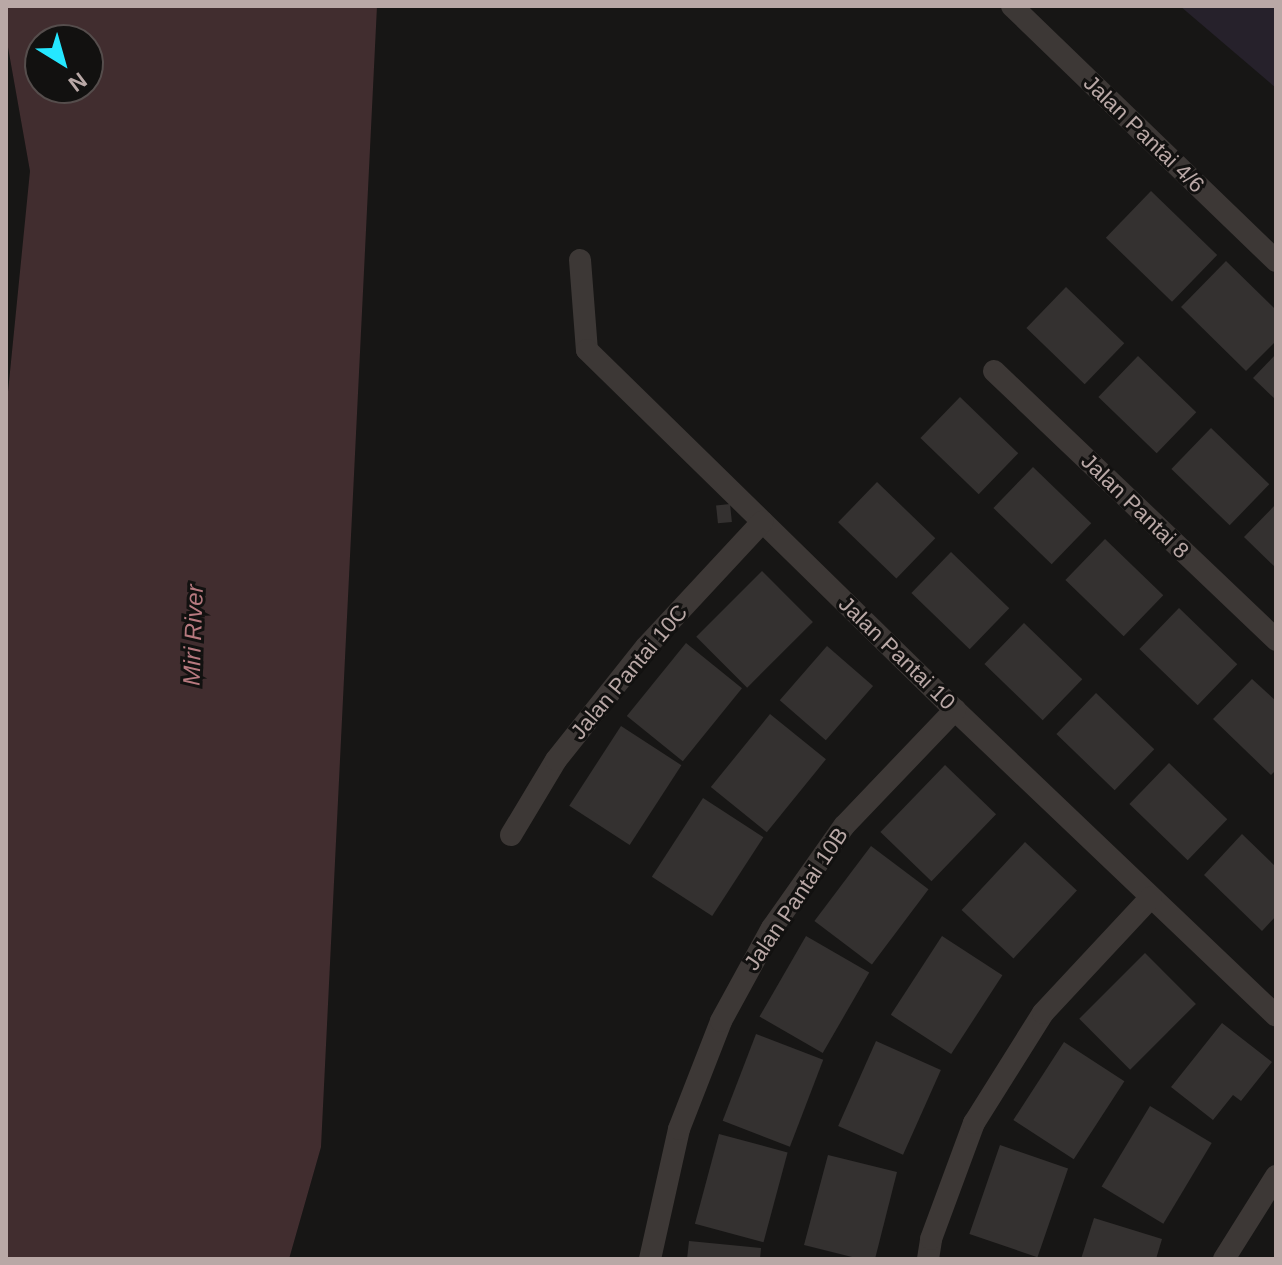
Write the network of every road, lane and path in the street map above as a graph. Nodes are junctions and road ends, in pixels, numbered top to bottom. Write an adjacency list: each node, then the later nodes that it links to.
1 (1012, 6): 3 (street, Jalan Pantai 4/6)
2 (580, 260): 5 (street, Jalan Pantai 10)
3 (1276, 261)
4 (994, 371): 6 (street, Jalan Pantai 8)
5 (762, 522): 7 (street, Jalan Pantai 10); 8 (street, Jalan Pantai 10C)
6 (1276, 640)
7 (955, 710): 9 (street, Jalan Pantai 10); 12 (street, Jalan Pantai 10B)
8 (511, 835)
9 (1151, 897): 10 (street, Jalan Pantai 10); 13 (street)
10 (1276, 1016)
11 (1276, 1176): 14 (street)
12 (650, 1259)
13 (928, 1259)
14 (1224, 1259)

